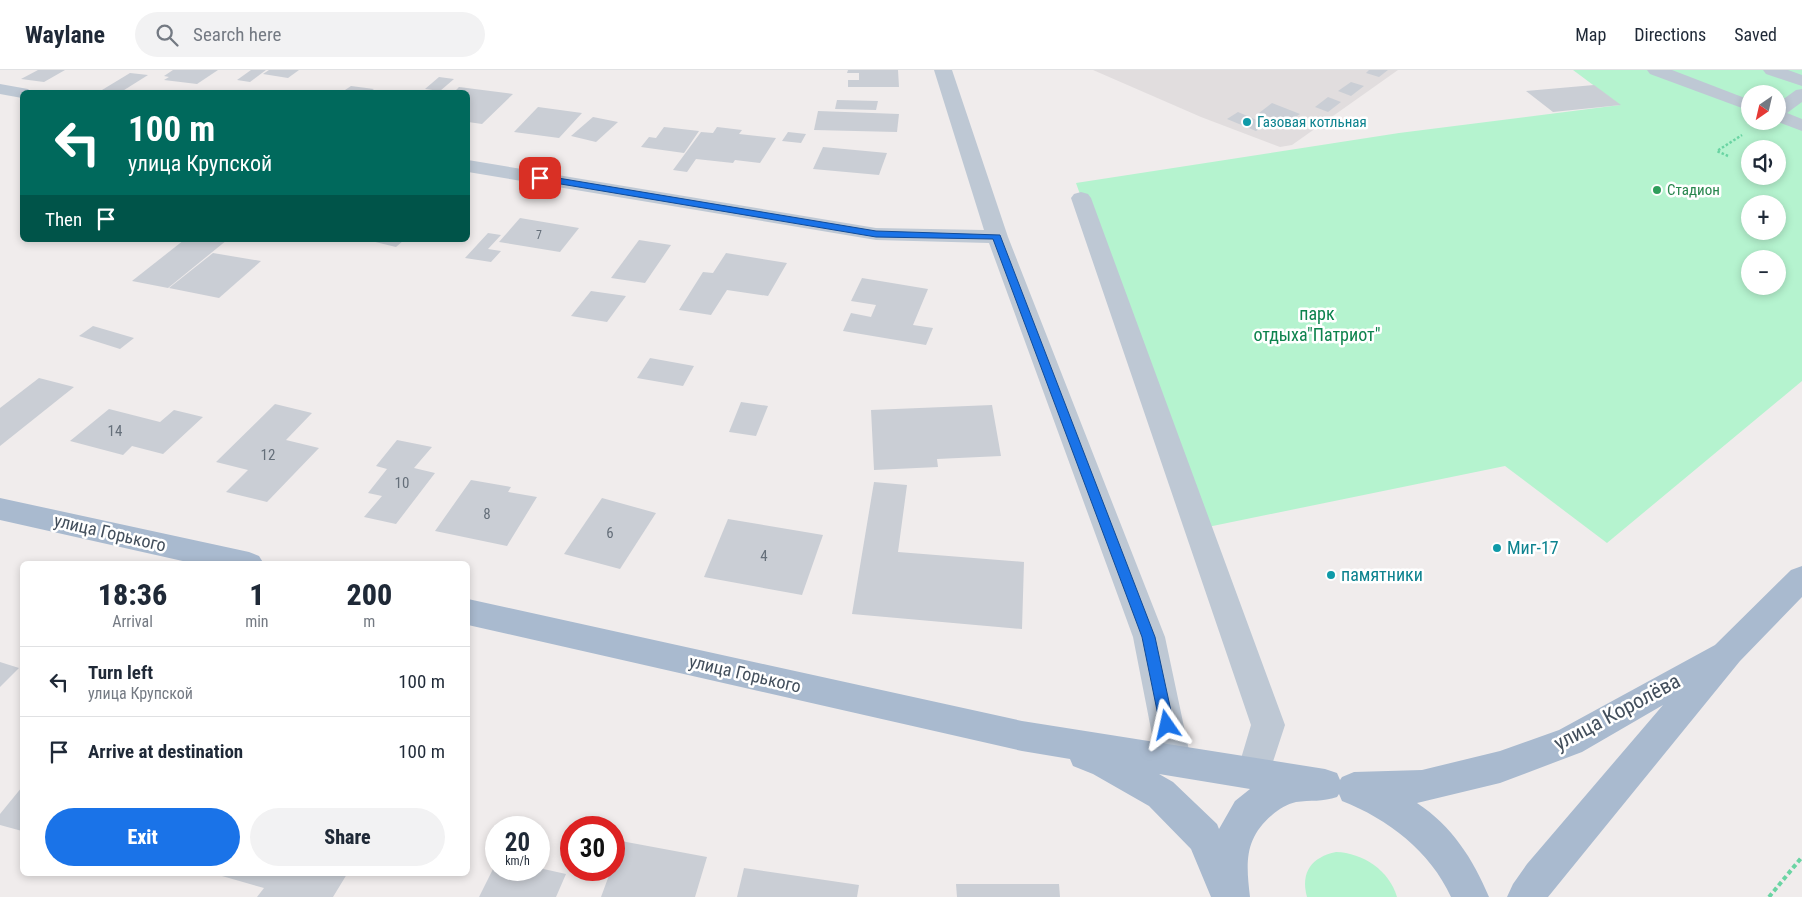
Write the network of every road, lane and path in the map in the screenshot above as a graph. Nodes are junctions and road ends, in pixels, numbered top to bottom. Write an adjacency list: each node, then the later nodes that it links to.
1 (943, 70): 18 (street)
2 (1656, 70): 6 (street)
3 (1772, 70): 5 (street)
4 (1712, 75): 6 (street)
5 (1802, 81)
6 (1696, 85): 10 (street)
7 (0, 89): 8 (street)
8 (20, 93)
9 (1802, 94): 11 (street)
10 (1741, 102)
11 (1786, 105)
12 (1786, 119): 13 (street)
13 (1802, 125)
14 (1748, 131): 15 (path)
15 (1728, 156)
16 (470, 166): 18 (street)
17 (1081, 198): 26 (street)
18 (997, 237): 25 (street)
19 (0, 509): 20 (main road, улица Горького)
20 (235, 561)
21 (1802, 578): 23 (main road, улица Королёва)
22 (470, 612): 24 (main road, улица Горького)
23 (1729, 651): 27 (main road, улица Королёва); 31 (main road, улица Королёва)
24 (1022, 736): 25 (main road, улица Горького); 29 (main road, улица Горького)
25 (1174, 760): 26 (main road, улица Горького)
26 (1254, 772): 27 (main road, улица Горького)
27 (1339, 787): 29 (main road); 30 (main road)
28 (1802, 857): 32 (path)
29 (1231, 897)
30 (1470, 897)
31 (1526, 897)
32 (1769, 897)

